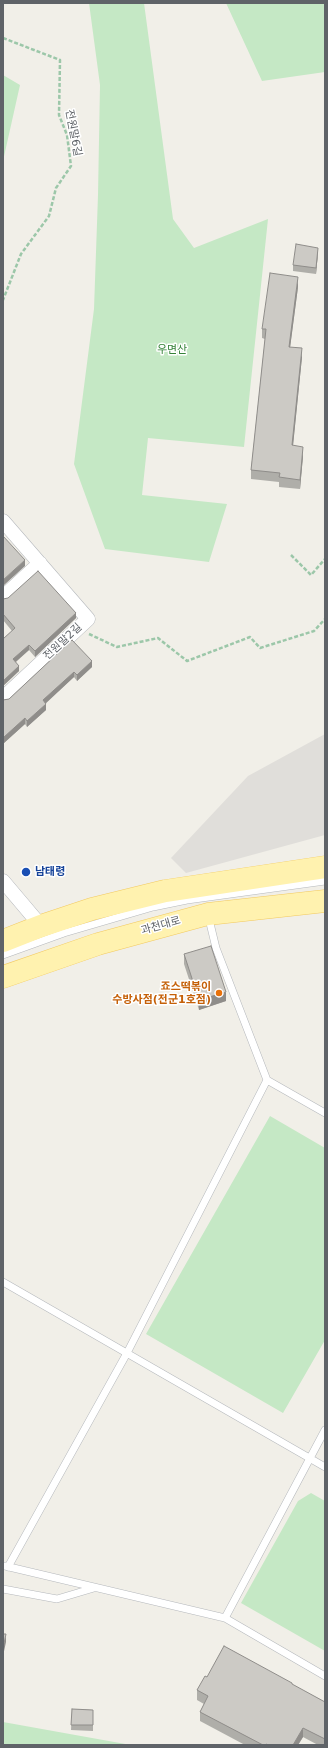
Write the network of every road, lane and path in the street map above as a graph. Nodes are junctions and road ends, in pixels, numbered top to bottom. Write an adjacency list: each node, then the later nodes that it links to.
1 (3, 38): 2 (path, 전원말6길)
2 (3, 300)
3 (3, 521): 6 (street)
4 (291, 555): 5 (path)
5 (325, 559)
6 (40, 563): 7 (street); 9 (street, 전원말2길)
7 (3, 596)
8 (325, 619): 9 (path)
9 (78, 629): 10 (street, 전원말2길)
10 (3, 698)
11 (325, 867): 16 (main road)
12 (3, 881): 16 (street)
13 (325, 881): 18 (lane)
14 (325, 901): 15 (main road, 과천대로)
15 (208, 914): 19 (main road, 과천대로); 20 (lane)
16 (41, 926): 17 (main road)
17 (3, 941)
18 (3, 955)
19 (3, 977)
20 (267, 1080): 21 (lane); 23 (lane)
21 (325, 1113)
22 (3, 1282): 23 (lane)
23 (127, 1353): 25 (lane); 27 (lane)
24 (325, 1430): 25 (lane)
25 (309, 1458): 26 (lane); 30 (lane)
26 (325, 1467)
27 (5, 1566): 28 (lane)
28 (95, 1588): 29 (lane); 30 (lane)
29 (3, 1589)
30 (225, 1618): 31 (lane)
31 (325, 1676)

